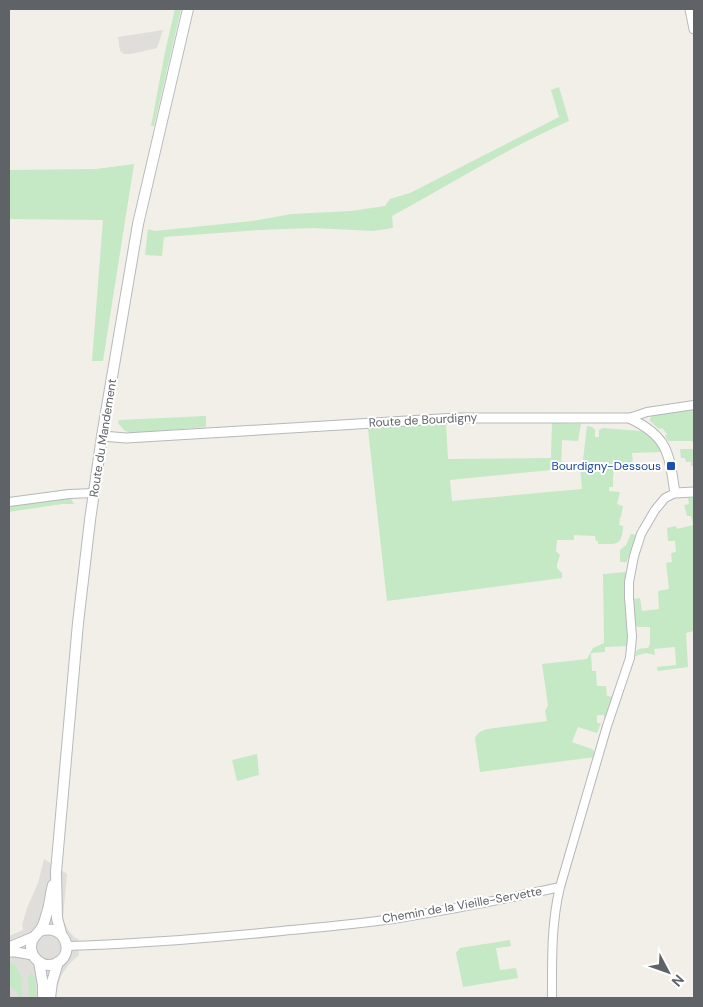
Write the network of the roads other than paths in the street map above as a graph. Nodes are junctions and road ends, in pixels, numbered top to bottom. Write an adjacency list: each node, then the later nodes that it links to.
1 (188, 9): 6 (main road, Route du Mandement)
2 (690, 9): 3 (street)
3 (694, 29)
4 (694, 405): 5 (street)
5 (629, 418): 6 (street, Route de Bourdigny); 9 (street, Route de Bourdigny)
6 (102, 436): 8 (main road, Route du Mandement)
7 (694, 492): 9 (street)
8 (94, 493): 10 (street); 11 (main road, Route du Mandement)
9 (674, 493): 12 (street, Chemin de la Vieille-Servette)
10 (9, 502)
11 (56, 872): 13 (main road, Route du Mandement); 14 (main road, Route du Mandement)
12 (560, 887): 15 (street, Chemin de la Vieille-Servette); 22 (street)
13 (37, 934): 14 (main road); 16 (street); 18 (main road)
14 (60, 934): 15 (main road)
15 (66, 946): 19 (main road)
16 (9, 947)
17 (9, 952): 18 (street)
18 (36, 959): 19 (main road); 20 (main road)
19 (58, 962): 21 (main road)
20 (43, 998)
21 (50, 998)
22 (552, 998)

